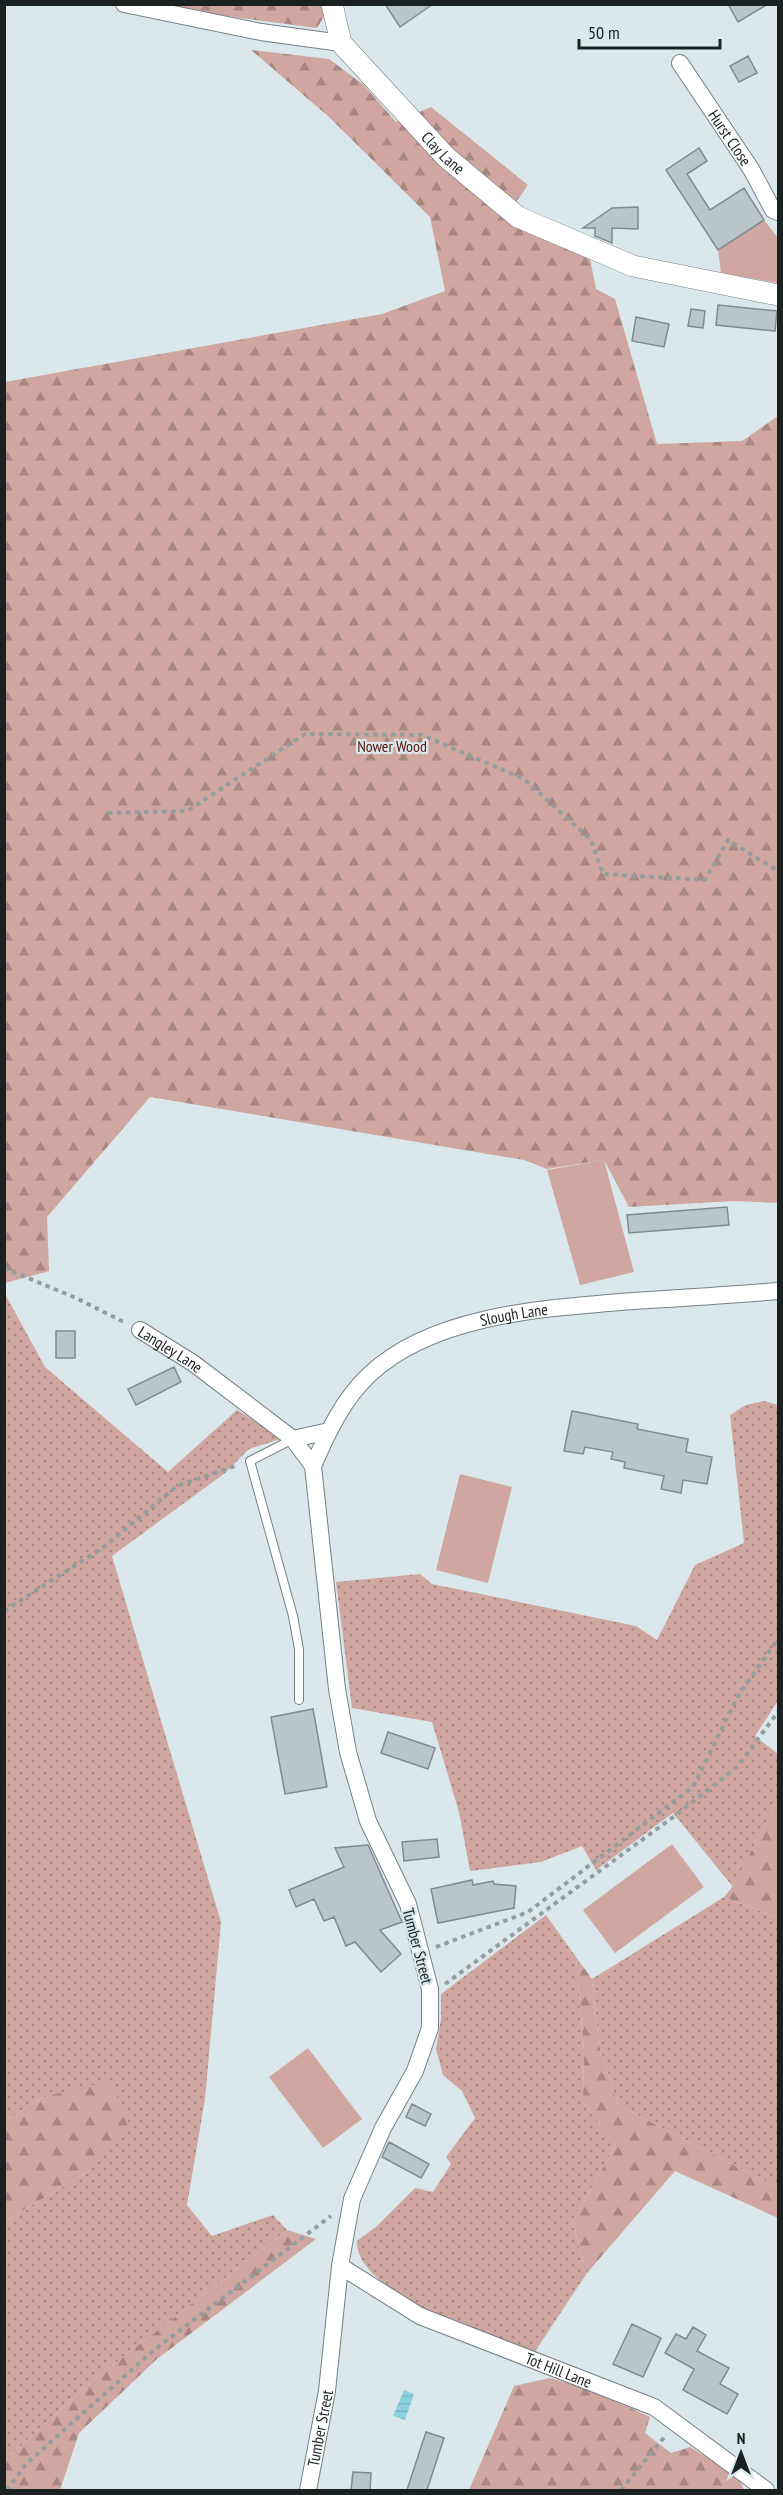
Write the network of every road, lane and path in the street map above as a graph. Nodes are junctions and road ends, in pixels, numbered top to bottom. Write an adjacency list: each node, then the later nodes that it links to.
1 (124, 4): 3 (street)
2 (332, 4): 3 (street)
3 (342, 43): 6 (street, Clay Lane)
4 (680, 63): 5 (street, Hurst Close)
5 (778, 212)
6 (778, 295)
7 (108, 813): 8 (path)
8 (778, 871)
9 (4, 1268): 11 (path, Langley Lane)
10 (778, 1291): 12 (street, Slough Lane)
11 (140, 1330): 13 (street, Langley Lane)
12 (328, 1431): 13 (street); 15 (street, Slough Lane)
13 (293, 1439): 14 (lane); 15 (street, Langley Lane)
14 (250, 1461): 16 (path); 18 (lane)
15 (313, 1466): 20 (street, Tumber Street)
16 (4, 1611)
17 (778, 1639): 20 (path)
18 (299, 1700)
19 (778, 1712): 21 (path)
20 (421, 1953): 21 (street, Tumber Street)
21 (430, 1989): 22 (street, Tumber Street)
22 (352, 2199): 23 (street, Tumber Street); 25 (path)
23 (340, 2266): 24 (street, Tot Hill Lane); 26 (street, Tumber Street)
24 (676, 2423): 27 (path); 28 (street, Tot Hill Lane)
25 (6, 2490)
26 (308, 2490)
27 (621, 2490)
28 (766, 2490)

